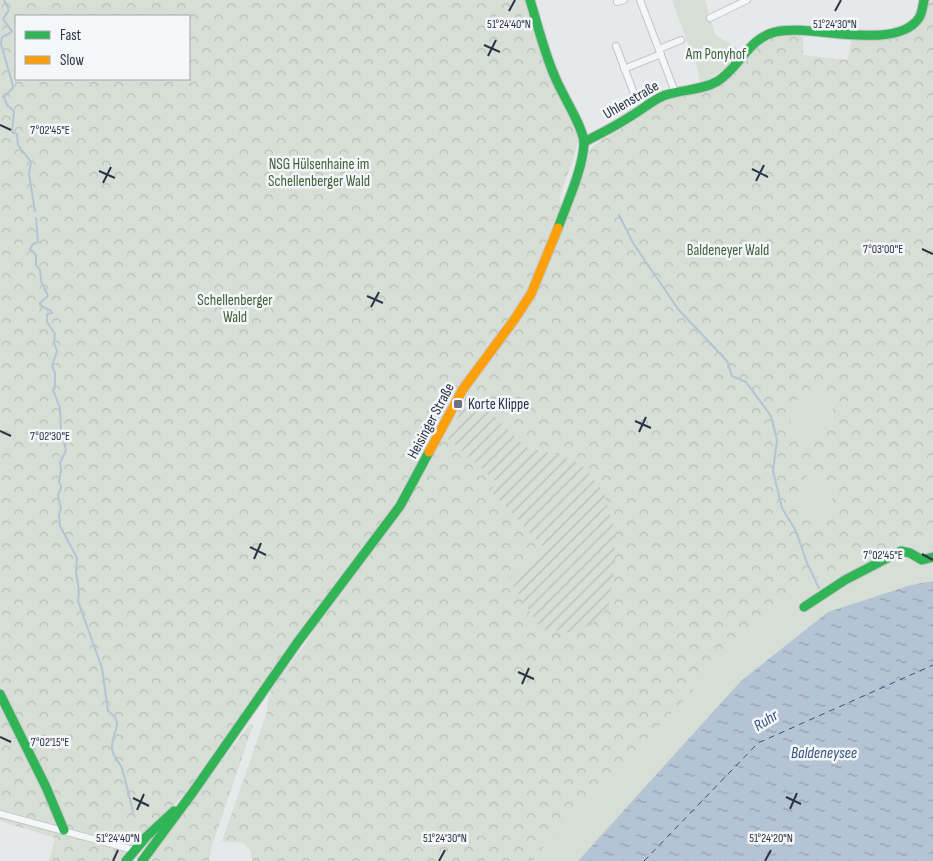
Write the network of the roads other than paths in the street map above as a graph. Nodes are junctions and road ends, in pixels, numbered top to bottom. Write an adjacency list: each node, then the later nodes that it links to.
1 (530, 0): 14 (main road)
2 (616, 0): 3 (street)
3 (624, 0)
4 (640, 0): 10 (street)
5 (747, 0): 7 (street)
6 (924, 0): 12 (main road, Uhlenstraße)
7 (710, 18)
8 (681, 40): 10 (street)
9 (616, 46): 11 (street)
10 (660, 52): 11 (street); 12 (street)
11 (624, 69): 13 (street)
12 (675, 92): 14 (main road, Uhlenstraße)
13 (635, 96)
14 (584, 142): 18 (main road, Heisinger Straße)
15 (933, 557): 16 (main road)
16 (804, 607)
17 (0, 694): 20 (main road)
18 (192, 792): 21 (main road, Heisinger Straße); 22 (main road, Heisinger Straße)
19 (0, 814): 20 (street)
20 (64, 830): 21 (street)
21 (134, 850): 22 (main road, Heisinger Straße); 23 (main road, Heisinger Straße)
22 (143, 859)
23 (126, 861)

